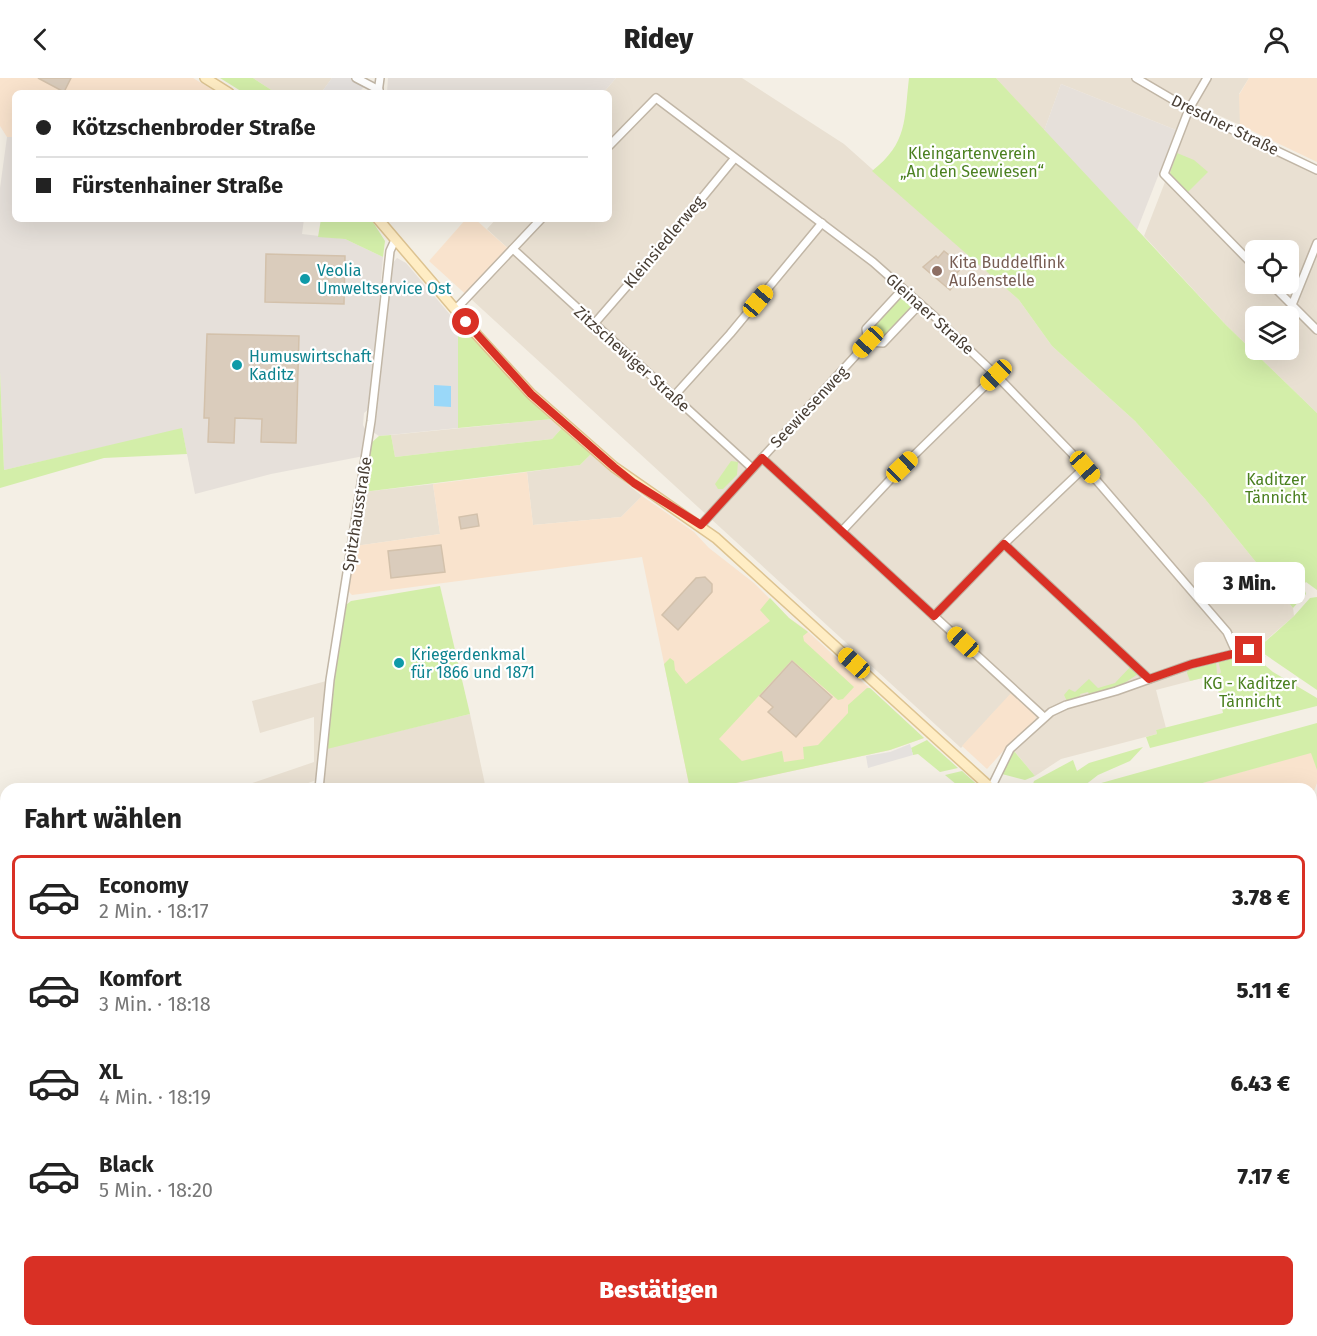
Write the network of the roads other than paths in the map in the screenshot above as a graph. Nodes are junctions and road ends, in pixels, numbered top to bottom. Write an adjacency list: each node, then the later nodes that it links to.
1 (205, 78): 5 (street)
2 (356, 78): 6 (street)
3 (1136, 78): 7 (street, Dresdner Straße)
4 (1207, 78): 7 (street)
5 (224, 90)
6 (375, 90)
7 (1189, 109): 10 (street, Dresdner Straße); 17 (street)
8 (612, 143): 9 (street, Gleinaer Straße)
9 (734, 159): 13 (street, Gleinaer Straße); 23 (street, Kleinsiedlerweg)
10 (1317, 170)
11 (380, 222): 14 (street)
12 (538, 222): 16 (street)
13 (822, 223): 18 (street, Gleinaer Straße); 27 (street)
14 (395, 240): 22 (street); 39 (street, Spitzhausstraße)
15 (1317, 243): 21 (street)
16 (513, 249): 22 (street); 23 (street, Zitzschewiger Straße)
17 (1245, 257)
18 (903, 289): 20 (street, Gleinaer Straße); 25 (street, Seewiesenweg)
19 (1280, 294): 21 (street)
20 (920, 304): 25 (street, Seewiesenweg); 26 (street, Gleinaer Straße)
21 (1292, 305): 24 (street)
22 (455, 309): 31 (street)
23 (594, 324): 27 (street, Zitzschewiger Straße)
24 (1317, 330)
25 (868, 342): 28 (street, Seewiesenweg)
26 (996, 375): 29 (street, Gleinaer Straße); 32 (street)
27 (674, 396): 30 (street, Zitzschewiger Straße)
28 (762, 458): 30 (street, Seewiesenweg); 32 (street)
29 (1085, 467): 33 (street); 36 (street, Gleinaer Straße)
30 (752, 468): 31 (street, Seewiesenweg)
31 (701, 525): 40 (street)
32 (842, 531): 34 (street)
33 (1004, 544): 34 (street); 37 (street)
34 (934, 616): 38 (street)
35 (1249, 650): 36 (street)
36 (1236, 652): 37 (street)
37 (1149, 679): 38 (street)
38 (1044, 717): 41 (street)
39 (320, 783)
40 (985, 783)
41 (995, 783)

